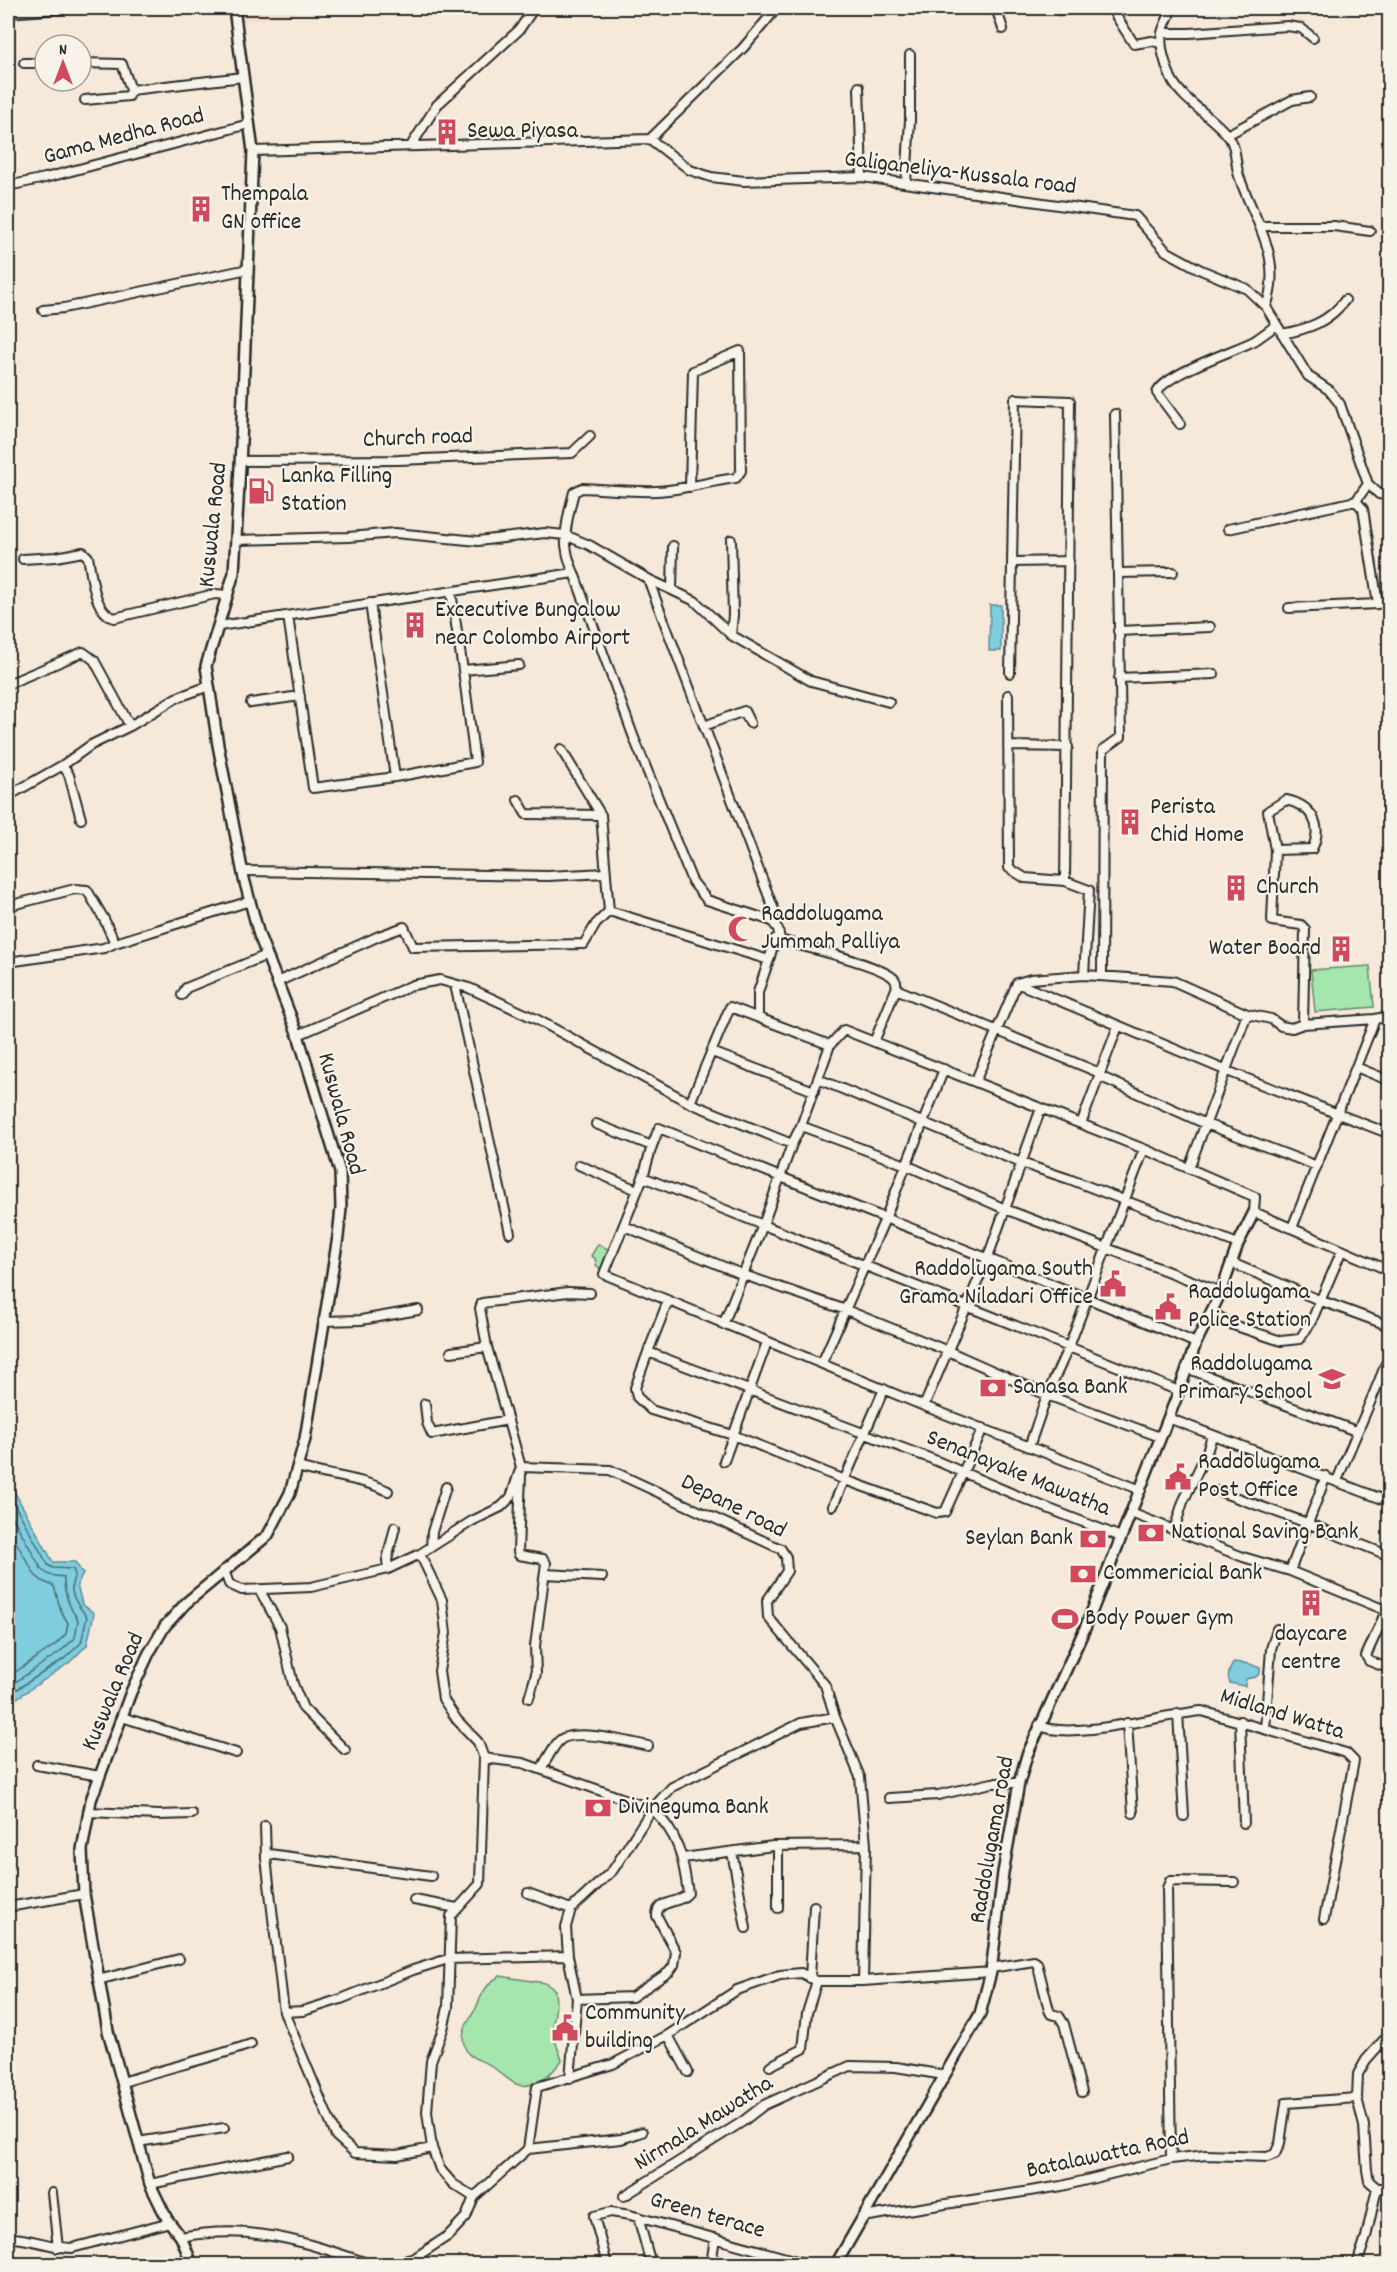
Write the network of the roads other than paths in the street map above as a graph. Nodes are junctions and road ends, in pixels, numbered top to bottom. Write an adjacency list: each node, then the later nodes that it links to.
1 (73, 8): 10 (street)
2 (234, 8): 19 (street, Kuswala Road)
3 (534, 8): 27 (street)
4 (777, 8): 26 (street)
5 (996, 8): 11 (street)
6 (1068, 8): 9 (street)
7 (1111, 8): 14 (street)
8 (1171, 8): 12 (street)
9 (1059, 10)
10 (8, 13)
11 (1003, 29)
12 (1162, 33): 13 (street); 14 (street)
13 (1313, 38)
14 (1161, 43): 25 (street)
15 (910, 56): 30 (street)
16 (24, 63): 17 (street)
17 (33, 63)
18 (93, 63): 21 (street)
19 (243, 77): 21 (street); 24 (street, Kuswala Road)
20 (859, 87): 29 (street)
21 (131, 90): 23 (street)
22 (1310, 97): 25 (street)
23 (85, 100)
24 (249, 124): 28 (street, Kuswala Road); 31 (street, Gama Medha Road)
25 (1227, 135): 32 (street)
26 (650, 139): 27 (street); 29 (street, Galiganeliya-Kussala road)
27 (411, 146): 28 (street)
28 (253, 151): 34 (street, Kuswala Road)
29 (862, 177): 30 (street, Galiganeliya-Kussala road)
30 (906, 183): 36 (street, Galiganeliya-Kussala road)
31 (8, 186)
32 (1262, 226): 33 (street); 36 (street)
33 (1370, 231)
34 (248, 269): 37 (street); 43 (street, Kuswala Road)
35 (1346, 300): 39 (street)
36 (1266, 307): 38 (street, Galiganeliya-Kussala road)
37 (43, 309)
38 (1277, 325): 39 (street, Galiganeliya-Kussala road); 41 (street)
39 (1282, 334): 44 (street, Galiganeliya-Kussala road)
40 (1115, 414): 58 (street)
41 (1180, 424)
42 (590, 436): 43 (street, Church road)
43 (240, 461): 50 (street, Kuswala Road)
44 (1368, 484): 46 (street); 47 (street)
45 (690, 487): 45 (street); 49 (street)
46 (1389, 496)
47 (1356, 501): 48 (street); 64 (street)
48 (1228, 529)
49 (565, 536): 50 (street); 57 (street); 59 (street)
50 (236, 540): 62 (street, Kuswala Road)
51 (731, 540): 69 (street)
52 (673, 546): 60 (street)
53 (23, 559): 62 (street)
54 (1069, 561): 55 (street); 55 (street); 85 (street)
55 (1013, 562): 72 (street)
56 (1173, 572): 58 (street)
57 (574, 573): 61 (street); 100 (street)
58 (1118, 573): 68 (street)
59 (648, 579): 60 (street); 83 (street)
60 (672, 589): 69 (street)
61 (451, 592): 63 (street); 71 (street)
62 (228, 594): 66 (street, Kuswala Road)
63 (370, 603): 65 (street); 88 (street)
64 (1289, 608)
65 (288, 616): 66 (street); 78 (street)
66 (219, 626): 76 (street, Kuswala Road)
67 (1210, 627): 68 (street)
68 (1118, 631): 74 (street)
69 (731, 635): 79 (street)
70 (519, 665): 71 (street)
71 (464, 670): 88 (street)
72 (1010, 673)
73 (1214, 674): 74 (street)
74 (1119, 678): 107 (street)
75 (8, 684): 82 (street)
76 (208, 686): 82 (street); 94 (street, Kuswala Road)
77 (1008, 695): 84 (street)
78 (300, 696): 80 (street); 88 (street)
79 (889, 702)
80 (251, 703)
81 (750, 723): 83 (street)
82 (130, 726): 87 (street)
83 (704, 726): 100 (street)
84 (1008, 746): 85 (street); 96 (street)
85 (1068, 747): 96 (street)
86 (561, 749): 91 (street)
87 (63, 765): 89 (street); 92 (street)
88 (395, 777)
89 (8, 796)
90 (518, 800): 91 (street)
91 (601, 815): 95 (street)
92 (81, 819)
93 (1275, 850): 93 (street); 116 (street)
94 (242, 871): 95 (street); 97 (street, Kuswala Road)
95 (606, 873): 99 (street)
96 (1065, 881): 106 (street)
97 (250, 901): 102 (street); 103 (street, Kuswala Road)
98 (8, 906): 102 (street)
99 (609, 911): 104 (street); 108 (street)
100 (772, 921): 101 (street)
101 (780, 940): 104 (street); 111 (street)
102 (115, 943): 105 (street)
103 (267, 956): 108 (street, Kuswala Road); 112 (street)
104 (770, 960): 114 (street)
105 (8, 962)
106 (1084, 975): 107 (street); 109 (street)
107 (1102, 976): 113 (street)
108 (277, 982): 119 (street, Kuswala Road)
109 (1017, 983): 117 (street); 118 (street)
110 (455, 985): 119 (street); 131 (street); 158 (street)
111 (896, 989): 118 (street); 120 (street)
112 (182, 995)
113 (1247, 1014): 116 (street); 125 (street)
114 (758, 1017): 121 (street); 122 (street)
115 (1384, 1018): 116 (street); 123 (street)
116 (1303, 1024)
117 (1118, 1026): 125 (street); 126 (street)
118 (996, 1031): 126 (street); 129 (street)
119 (298, 1035): 176 (street, Kuswala Road)
120 (874, 1042): 121 (street); 124 (street)
121 (830, 1045): 127 (street)
122 (712, 1052): 130 (street); 131 (street)
123 (1356, 1067): 128 (street); 133 (street)
124 (944, 1069): 129 (street); 134 (street)
125 (1227, 1071): 133 (street); 137 (street)
126 (1099, 1075): 136 (street); 137 (street)
127 (819, 1079): 130 (street); 134 (street)
128 (1389, 1080)
129 (975, 1082): 132 (street)
130 (814, 1092): 138 (street)
131 (690, 1103): 140 (street)
132 (1041, 1108): 136 (street); 143 (street)
133 (1337, 1114): 139 (street); 146 (street)
134 (922, 1122): 143 (street); 145 (street)
135 (596, 1124): 141 (street)
136 (1081, 1124): 142 (street)
137 (1206, 1124): 146 (street); 147 (street)
138 (801, 1126): 140 (street); 145 (street)
139 (1389, 1134)
140 (792, 1144): 149 (street)
141 (652, 1146): 148 (street); 149 (street)
142 (1144, 1149): 147 (street); 151 (street)
143 (1021, 1163): 151 (street); 152 (street)
144 (579, 1165): 150 (street)
145 (906, 1165): 152 (street); 154 (street)
146 (1317, 1166): 157 (street)
147 (1189, 1168): 153 (street)
148 (643, 1177): 150 (street); 155 (street)
149 (779, 1177): 154 (street); 155 (street)
150 (637, 1191): 156 (street)
151 (1124, 1202): 159 (street); 160 (street)
152 (1005, 1209): 160 (street); 162 (street)
153 (1254, 1212): 157 (street); 159 (street, Raddolugama road)
154 (885, 1220): 162 (street); 164 (street)
155 (763, 1225): 164 (street); 166 (street)
156 (624, 1226): 166 (street); 171 (street)
157 (1292, 1228): 161 (street)
158 (510, 1233)
159 (1238, 1244): 163 (street, Raddolugama road)
160 (1106, 1248): 167 (street); 169 (street)
161 (1342, 1250): 165 (street); 170 (street)
162 (988, 1257): 169 (street); 172 (street)
163 (1232, 1263): 167 (street, Raddolugama road); 170 (street)
164 (864, 1266): 172 (street); 174 (street)
165 (1389, 1270)
166 (744, 1275): 174 (street); 177 (street)
167 (1221, 1292): 175 (street, Raddolugama road)
168 (590, 1293): 181 (street)
169 (1087, 1297): 180 (street); 182 (street)
170 (1319, 1300): 175 (street); 178 (street)
171 (668, 1301): 177 (street); 185 (street)
172 (966, 1307): 182 (street); 183 (street)
173 (418, 1310): 176 (street)
174 (846, 1310): 183 (street); 187 (street)
175 (1211, 1312): 180 (street, Raddolugama road)
176 (323, 1321): 205 (street, Kuswala Road)
177 (723, 1324): 179 (street)
178 (1389, 1326)
179 (767, 1342): 187 (street); 190 (street)
180 (1196, 1343): 188 (street, Raddolugama road)
181 (487, 1347): 184 (street); 196 (street)
182 (1068, 1348): 191 (street); 192 (street)
183 (948, 1351): 192 (street); 194 (street)
184 (452, 1352)
185 (648, 1352): 190 (street, Senanayake Mawatha); 199 (street)
186 (1389, 1353): 198 (street)
187 (822, 1363): 189 (street)
188 (1186, 1368): 191 (street, Raddolugama road); 198 (street)
189 (884, 1389): 194 (street); 200 (street)
190 (749, 1391): 199 (street); 200 (street, Senanayake Mawatha)
191 (1179, 1391): 195 (street, Raddolugama road)
192 (1047, 1395): 202 (street); 203 (street)
193 (425, 1404): 196 (street)
194 (924, 1406): 197 (street)
195 (1168, 1418): 201 (street); 202 (street, Raddolugama road)
196 (508, 1420): 206 (street)
197 (982, 1428): 203 (street); 207 (street)
198 (1356, 1431): 210 (street)
199 (733, 1435): 204 (street); 209 (street)
200 (864, 1435): 207 (street, Senanayake Mawatha); 209 (street)
201 (1212, 1436): 208 (street); 220 (street)
202 (1160, 1437): 212 (street, Raddolugama road)
203 (1029, 1447): 212 (street)
204 (724, 1461)
205 (298, 1467): 213 (street); 226 (street, Kuswala Road)
206 (521, 1467): 222 (street); 228 (street); 237 (street, Depane road)
207 (964, 1473): 209 (street); 221 (street, Senanayake Mawatha)
208 (1326, 1476): 210 (street); 218 (street)
209 (845, 1480): 216 (street)
210 (1337, 1481): 215 (street)
211 (446, 1487): 222 (street)
212 (1141, 1490): 217 (street, Raddolugama road)
213 (388, 1491)
214 (1218, 1491): 218 (street)
215 (1389, 1502)
216 (833, 1506)
217 (1131, 1513): 220 (street); 221 (street, Raddolugama road)
218 (1307, 1523): 224 (street); 227 (street)
219 (395, 1527): 225 (street)
220 (1174, 1530): 227 (street)
221 (1121, 1537): 240 (street, Raddolugama road)
222 (431, 1547): 223 (street)
223 (420, 1554): 225 (street); 245 (street)
224 (1389, 1556)
225 (388, 1569): 230 (street)
226 (224, 1570): 230 (street); 236 (street, Kuswala Road)
227 (1290, 1571): 231 (street)
228 (545, 1574): 229 (street); 234 (street)
229 (602, 1577)
230 (259, 1589): 243 (street)
231 (1388, 1608): 233 (street)
232 (1277, 1629): 241 (street)
233 (1389, 1669)
234 (529, 1698)
235 (1178, 1713): 238 (street, Midland Watta); 239 (street, Midland Watta); 255 (street)
236 (122, 1717): 244 (street); 248 (street, Kuswala Road)
237 (835, 1717): 251 (street); 258 (street, Depane road)
238 (1240, 1720): 241 (street, Midland Watta); 256 (street)
239 (1127, 1723): 240 (street, Midland Watta); 253 (street)
240 (1039, 1725): 249 (street, Raddolugama road)
241 (1265, 1729): 273 (street, Midland Watta)
242 (648, 1746): 247 (street)
243 (345, 1750)
244 (236, 1754)
245 (484, 1758): 247 (street); 270 (street)
246 (37, 1765): 248 (street)
247 (541, 1769): 251 (street)
248 (100, 1776): 252 (street, Kuswala Road)
249 (1019, 1783): 250 (street); 278 (street, Raddolugama road)
250 (889, 1798)
251 (652, 1809): 262 (street); 272 (street)
252 (88, 1812): 254 (street); 266 (street, Kuswala Road)
253 (1133, 1813)
254 (192, 1814)
255 (1184, 1816)
256 (1244, 1823)
257 (265, 1826): 261 (street)
258 (866, 1845): 259 (street); 281 (street, Depane road)
259 (778, 1846): 260 (street); 271 (street)
260 (732, 1852): 262 (street); 274 (street)
261 (266, 1858): 263 (street); 283 (street)
262 (683, 1858): 282 (street)
263 (431, 1876)
264 (1234, 1882): 300 (street)
265 (528, 1893): 272 (street)
266 (84, 1894): 269 (street); 280 (street, Kuswala Road)
267 (414, 1900): 270 (street)
268 (814, 1906): 279 (street)
269 (8, 1907)
270 (457, 1908): 277 (street)
271 (778, 1908)
272 (570, 1909): 275 (street)
273 (1324, 1919)
274 (746, 1928)
275 (568, 1956): 277 (street); 282 (street)
276 (179, 1959): 280 (street)
277 (448, 1959): 283 (street); 297 (street)
278 (991, 1970): 281 (street); 289 (street, Raddolugama road); 292 (street)
279 (814, 1979): 281 (street); 285 (street); 287 (street)
280 (98, 1980): 291 (street, Kuswala Road)
281 (863, 1981)
282 (578, 1999): 290 (street)
283 (284, 2012): 297 (street)
284 (1389, 2033): 293 (street)
285 (669, 2035): 288 (street); 290 (street)
286 (250, 2044): 291 (street)
287 (770, 2066)
288 (688, 2073)
289 (944, 2075): 305 (street, Nirmala Mawatha); 308 (street, Raddolugama road)
290 (570, 2078): 298 (street)
291 (123, 2082): 296 (street, Kuswala Road)
292 (1082, 2092)
293 (1357, 2098): 300 (street, Batalawatta Road); 302 (street)
294 (224, 2128): 296 (street)
295 (642, 2132): 298 (street)
296 (138, 2142): 301 (street, Kuswala Road)
297 (432, 2148): 306 (street)
298 (528, 2149): 306 (street)
299 (288, 2156): 301 (street)
300 (1171, 2159): 308 (street, Batalawatta Road)
301 (150, 2184): 309 (street, Kuswala Road)
302 (1377, 2188): 303 (street); 322 (street)
303 (1389, 2188)
304 (52, 2193): 313 (street)
305 (624, 2196)
306 (474, 2197): 316 (street)
307 (638, 2217): 312 (street, Green terace); 317 (street, Green terace); 318 (street)
308 (862, 2217): 321 (street, Raddolugama road)
309 (170, 2222): 310 (street, Kuswala Road); 313 (street)
310 (181, 2237): 314 (street, Kuswala Road); 315 (street)
311 (8, 2238): 313 (street)
312 (715, 2238): 319 (street); 320 (street, Green terace)
313 (58, 2248)
314 (192, 2265)
315 (370, 2265)
316 (386, 2265)
317 (607, 2265)
318 (651, 2265)
319 (711, 2265)
320 (808, 2265)
321 (836, 2265)
322 (1357, 2265)

